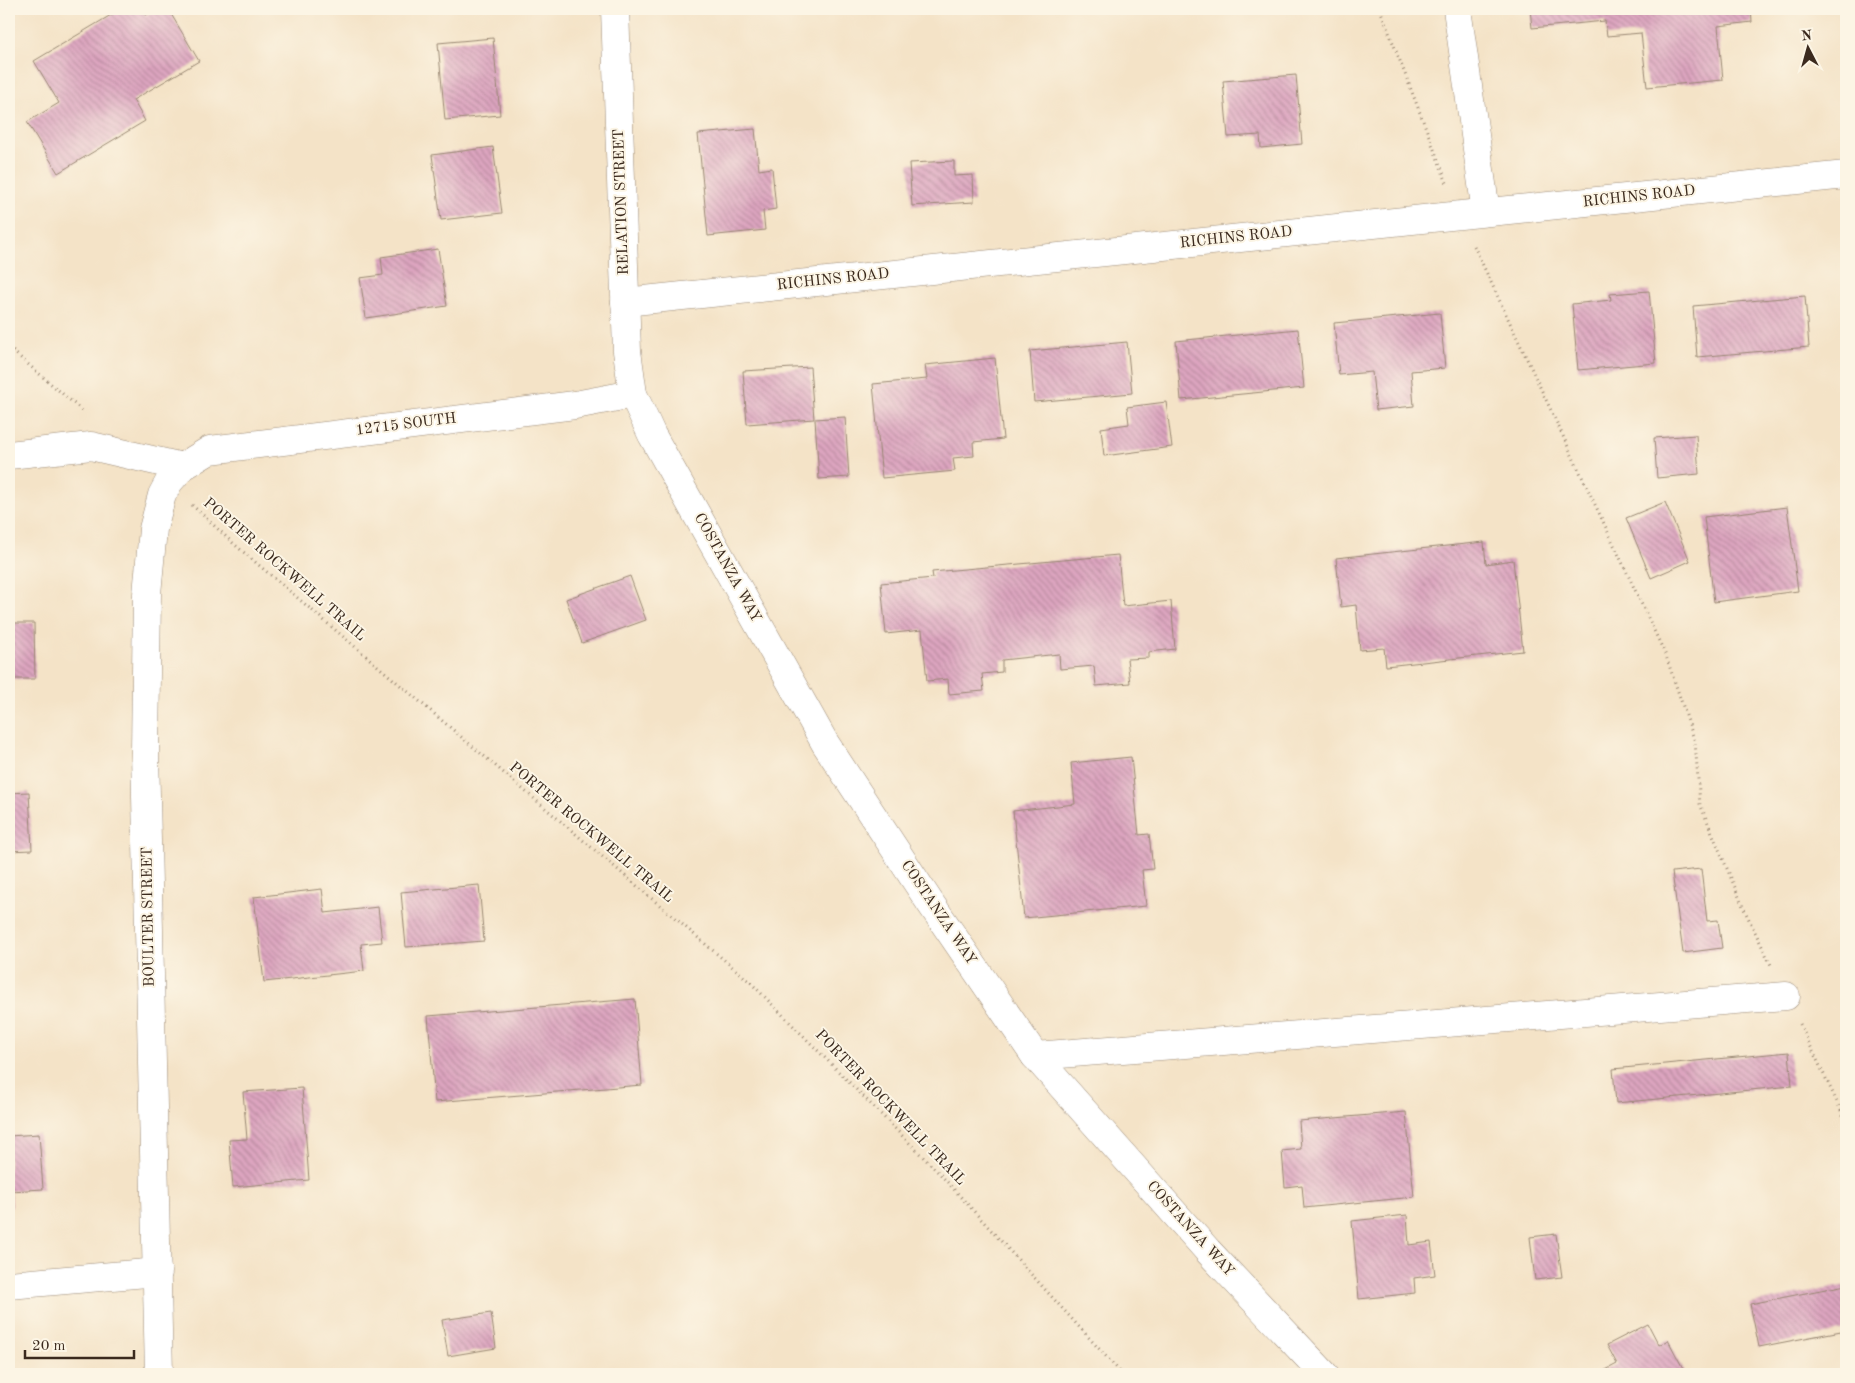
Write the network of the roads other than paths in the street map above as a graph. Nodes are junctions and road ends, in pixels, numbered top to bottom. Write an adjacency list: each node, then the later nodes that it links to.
1 (615, 9): 5 (street, RELATION STREET)
2 (1457, 9): 4 (street)
3 (1846, 175): 4 (street, RICHINS ROAD)
4 (1486, 212): 5 (street, RICHINS ROAD)
5 (626, 302): 6 (street, RELATION STREET)
6 (633, 394): 8 (street, 12715 SOUTH); 10 (street, COSTANZA WAY)
7 (9, 455): 8 (street)
8 (176, 474): 11 (street, BOULTER STREET)
9 (1786, 996): 10 (street)
10 (1035, 1056): 14 (street, COSTANZA WAY)
11 (158, 1272): 12 (street); 13 (street, BOULTER STREET)
12 (9, 1285)
13 (159, 1374)
14 (1324, 1374)

